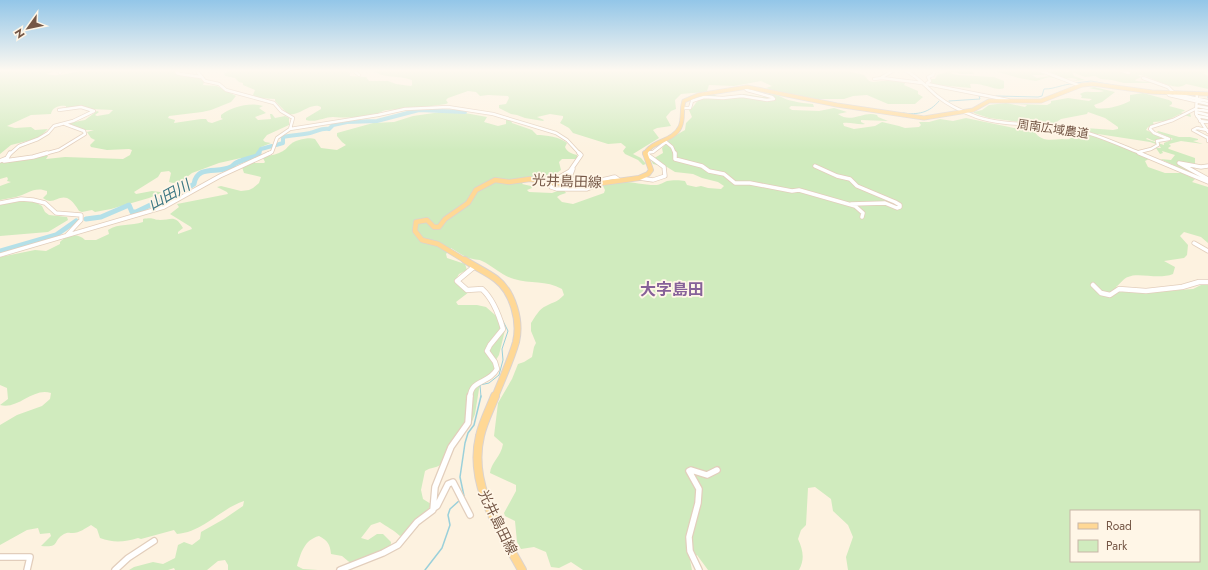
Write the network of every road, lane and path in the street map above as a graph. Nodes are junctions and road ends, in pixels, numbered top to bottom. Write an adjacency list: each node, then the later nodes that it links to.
1 (248, 97): 31 (street)
2 (692, 97): 19 (main road)
3 (704, 97): 19 (street)
4 (711, 97): 5 (street)
5 (729, 97)
6 (750, 97): 7 (street)
7 (771, 97)
8 (794, 97): 22 (main road)
9 (939, 97): 22 (street, 周南広域農道)
10 (993, 97): 15 (street)
11 (1051, 97): 15 (main road)
12 (1171, 97): 18 (street)
13 (1182, 97): 18 (street)
14 (1198, 97): 18 (street)
15 (1018, 101): 22 (main road)
16 (1208, 101): 18 (street)
17 (1208, 104): 18 (street)
18 (1197, 106): 20 (street); 23 (street); 24 (street); 34 (street)
19 (682, 108): 35 (main road)
20 (1208, 109)
21 (59, 110): 28 (street)
22 (964, 112): 34 (street, 周南広域農道)
23 (1208, 114)
24 (1197, 116): 25 (street); 26 (street)
25 (1208, 118)
26 (1200, 120): 27 (street); 29 (street)
27 (1208, 122)
28 (64, 124): 36 (street); 36 (street)
29 (1203, 125): 30 (street); 32 (street)
30 (1208, 126)
31 (290, 129): 39 (street); 50 (street)
32 (1207, 130): 33 (street)
33 (1208, 142)
34 (1139, 152): 44 (street, 周南広域農道)
35 (645, 153): 40 (main road); 40 (street); 48 (street)
36 (0, 161)
37 (815, 166): 48 (street)
38 (1208, 166): 41 (street)
39 (573, 167): 42 (street); 45 (street)
40 (639, 178): 42 (main road, 光井島田線)
41 (1208, 179)
42 (619, 180): 46 (main road, 光井島田線)
43 (549, 182): 45 (main road, 光井島田線); 46 (street); 54 (main road, 光井島田線)
44 (1208, 182)
45 (556, 183): 46 (main road, 光井島田線)
46 (596, 184)
47 (0, 203): 50 (street)
48 (850, 204): 49 (street)
49 (862, 217)
50 (67, 236): 53 (street)
51 (1194, 243): 52 (street)
52 (1208, 251)
53 (0, 255)
54 (475, 266): 57 (main road, 光井島田線); 57 (street)
55 (1208, 282): 56 (street)
56 (1092, 285)
57 (501, 370): 59 (street); 66 (main road, 光井島田線)
58 (717, 470): 67 (street)
59 (434, 508): 60 (street); 65 (street)
60 (470, 515)
61 (154, 541): 64 (street)
62 (0, 556): 63 (street)
63 (27, 570)
64 (115, 570)
65 (340, 570)
66 (522, 570)
67 (699, 570)

